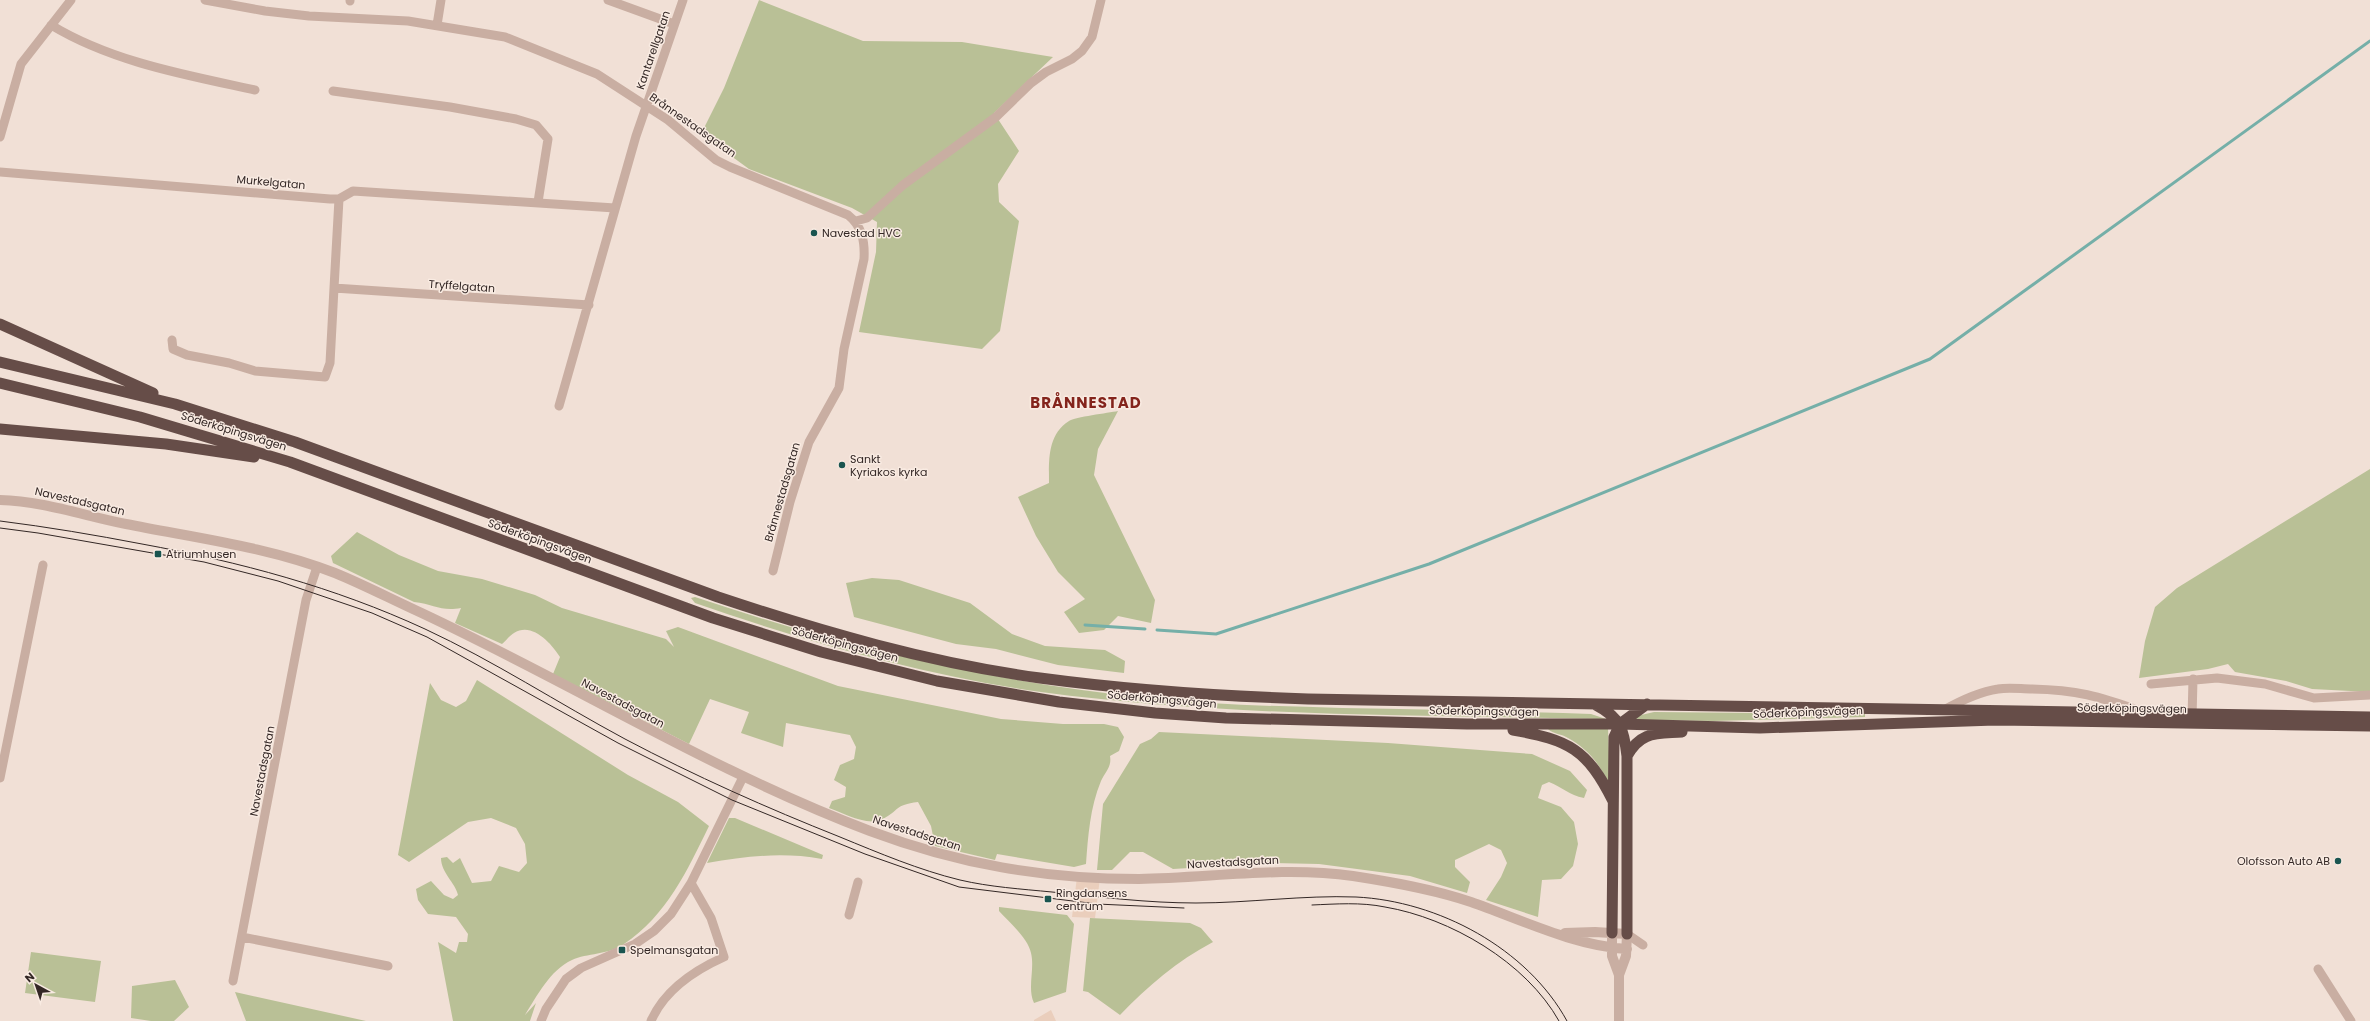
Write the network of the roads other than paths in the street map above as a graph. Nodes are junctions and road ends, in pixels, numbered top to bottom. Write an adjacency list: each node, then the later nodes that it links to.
1 (71, 0): 8 (street)
2 (205, 0): 9 (street, Brånnestadsgatan)
3 (441, 0): 9 (street)
4 (608, 0): 7 (street)
5 (683, 0): 7 (street, Kantarellgatan)
6 (1101, 0): 18 (street)
7 (674, 24): 12 (street, Kantarellgatan)
8 (51, 25): 10 (street); 13 (street)
9 (437, 25): 12 (street, Brånnestadsgatan)
10 (255, 90)
11 (333, 91): 16 (street)
12 (646, 107): 17 (street); 18 (street, Brånnestadsgatan)
13 (0, 137)
14 (0, 172): 15 (street, Murkelgatan)
15 (339, 199): 16 (street, Murkelgatan); 19 (street)
16 (538, 202): 17 (street, Murkelgatan)
17 (615, 208): 20 (street)
18 (856, 221): 32 (street, Brånnestadsgatan)
19 (334, 288): 20 (street, Tryffelgatan); 22 (street)
20 (589, 305): 26 (street)
21 (0, 324): 25 (highway)
22 (172, 340)
23 (0, 362): 25 (highway, Söderköpingsvägen)
24 (0, 383): 28 (highway, Söderköpingsvägen)
25 (175, 404): 37 (highway, Söderköpingsvägen)
26 (559, 406)
27 (0, 429): 28 (highway)
28 (290, 462): 42 (highway, Söderköpingsvägen)
29 (0, 500): 31 (street, Navestadsgatan)
30 (43, 565): 48 (street)
31 (317, 567): 47 (street, Navestadsgatan); 56 (street, Navestadsgatan)
32 (773, 571)
33 (2194, 679): 34 (street); 35 (street); 40 (street)
34 (2151, 684)
35 (2370, 695)
36 (1648, 704): 37 (highway, Söderköpingsvägen); 38 (highway, Söderköpingsvägen); 43 (highway)
37 (1595, 705): 43 (highway)
38 (1944, 710): 39 (highway, Söderköpingsvägen); 39 (street, Söderköpingsvägen)
39 (2140, 711): 40 (highway, Söderköpingsvägen)
40 (2192, 717): 41 (highway, Söderköpingsvägen); 44 (highway, Söderköpingsvägen); 45 (highway, Söderköpingsvägen)
41 (2370, 717)
42 (1485, 724): 43 (highway, Söderköpingsvägen); 49 (highway)
43 (1620, 724): 45 (highway, Söderköpingsvägen); 46 (highway); 49 (highway)
44 (2370, 726)
45 (1760, 728): 46 (highway)
46 (1627, 756): 55 (highway)
47 (743, 777): 51 (street); 53 (street, Navestadsgatan)
48 (0, 778)
49 (1613, 802): 54 (highway)
50 (858, 882): 52 (street)
51 (691, 883): 63 (street); 64 (street)
52 (849, 915)
53 (1560, 933): 54 (street, Navestadsgatan); 57 (street, Navestadsgatan)
54 (1612, 933): 55 (street, Navestadsgatan); 57 (street)
55 (1626, 934): 58 (street); 58 (street, Navestadsgatan)
56 (242, 937): 59 (street); 62 (street, Navestadsgatan)
57 (1612, 948): 58 (street, Navestadsgatan); 61 (street)
58 (1627, 949): 61 (street)
59 (388, 966)
60 (2318, 969): 66 (street)
61 (1619, 975): 65 (street)
62 (233, 981)
63 (541, 1021)
64 (650, 1021)
65 (1619, 1021)
66 (2351, 1021)

